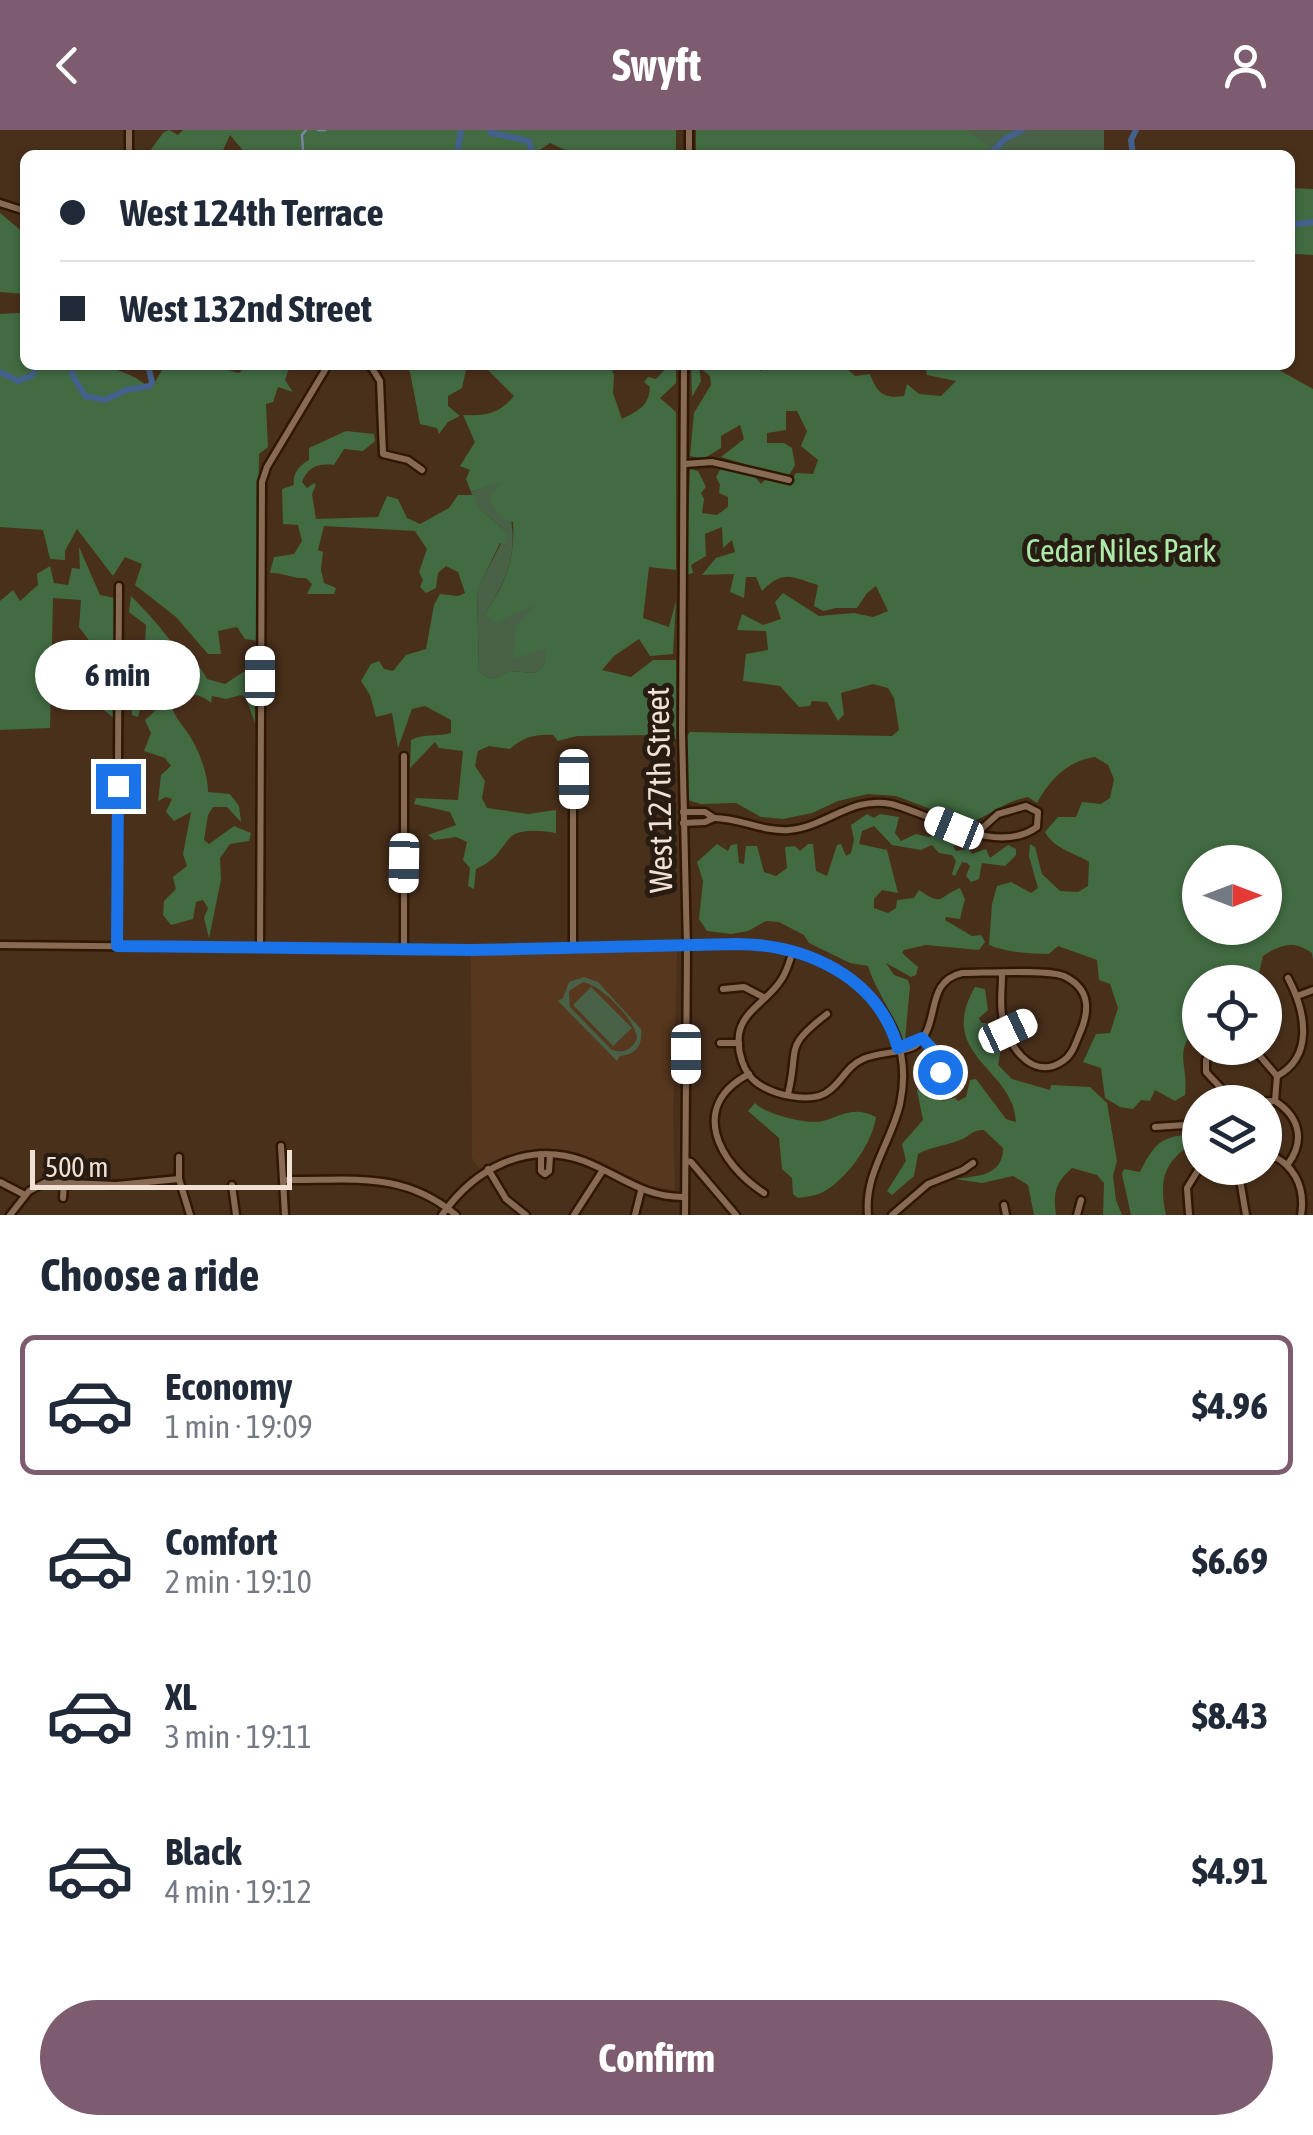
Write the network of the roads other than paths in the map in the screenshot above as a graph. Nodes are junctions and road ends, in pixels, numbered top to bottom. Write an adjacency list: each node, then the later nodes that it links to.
1 (325, 370): 16 (street)
2 (373, 370): 5 (street)
3 (684, 370): 4 (street, West 127th Street)
4 (685, 464): 6 (street); 10 (street, West 127th Street)
5 (422, 470)
6 (789, 480)
7 (119, 586): 15 (street)
8 (404, 756): 19 (street)
9 (574, 759): 18 (street)
10 (683, 812): 11 (street); 12 (street, West 127th Street)
11 (714, 818): 12 (street); 13 (street)
12 (683, 823): 17 (street, West 127th Street)
13 (978, 832): 13 (street)
14 (0, 945): 15 (street)
15 (117, 946): 16 (street)
16 (260, 947): 19 (street)
17 (687, 947): 18 (street); 20 (street); 45 (street, West 127th Street)
18 (574, 948): 19 (street)
19 (404, 949)
20 (792, 952): 26 (street); 33 (street)
21 (1002, 974): 29 (street); 29 (street); 30 (street)
22 (1288, 978): 25 (street)
23 (724, 989): 26 (street)
24 (1313, 990): 25 (street)
25 (1297, 996): 37 (street)
26 (765, 998): 31 (street)
27 (827, 1014): 39 (street)
28 (1026, 1022): 29 (street)
29 (1008, 1031)
30 (920, 1039): 33 (street); 35 (street)
31 (739, 1043): 32 (street); 36 (street)
32 (720, 1044)
33 (898, 1048): 39 (street); 78 (street)
34 (1268, 1065): 37 (street)
35 (940, 1072)
36 (749, 1074): 39 (street); 61 (street)
37 (1277, 1076): 38 (street)
38 (1276, 1085)
39 (788, 1094)
40 (1282, 1106): 48 (street)
41 (1182, 1125): 42 (street)
42 (1155, 1127)
43 (280, 1146): 52 (street)
44 (179, 1158): 51 (street)
45 (686, 1161): 63 (street, West 127th Street); 77 (street)
46 (1282, 1161): 48 (street)
47 (973, 1163): 79 (street)
48 (1286, 1163): 60 (street)
49 (488, 1169): 50 (street); 67 (street); 73 (street)
50 (603, 1170): 59 (street); 74 (street)
51 (179, 1179): 53 (street); 69 (street)
52 (285, 1180): 67 (street); 71 (street)
53 (64, 1181): 62 (street); 64 (street)
54 (0, 1182): 62 (street)
55 (232, 1185): 70 (street)
56 (1189, 1185): 82 (street)
57 (1241, 1185): 83 (street)
58 (1313, 1190): 60 (street)
59 (642, 1191): 63 (street); 75 (street)
60 (1301, 1192): 84 (street)
61 (764, 1193)
62 (25, 1195): 68 (street)
63 (686, 1196): 76 (street, West 127th Street)
64 (63, 1198)
65 (1080, 1200): 81 (street)
66 (1004, 1205): 80 (street)
67 (444, 1211): 72 (street)
68 (10, 1215)
69 (190, 1215)
70 (236, 1215)
71 (285, 1215)
72 (456, 1215)
73 (526, 1215)
74 (574, 1215)
75 (634, 1215)
76 (686, 1215)
77 (736, 1215)
78 (868, 1215)
79 (892, 1215)
80 (1006, 1215)
81 (1077, 1215)
82 (1189, 1215)
83 (1246, 1215)
84 (1301, 1215)

